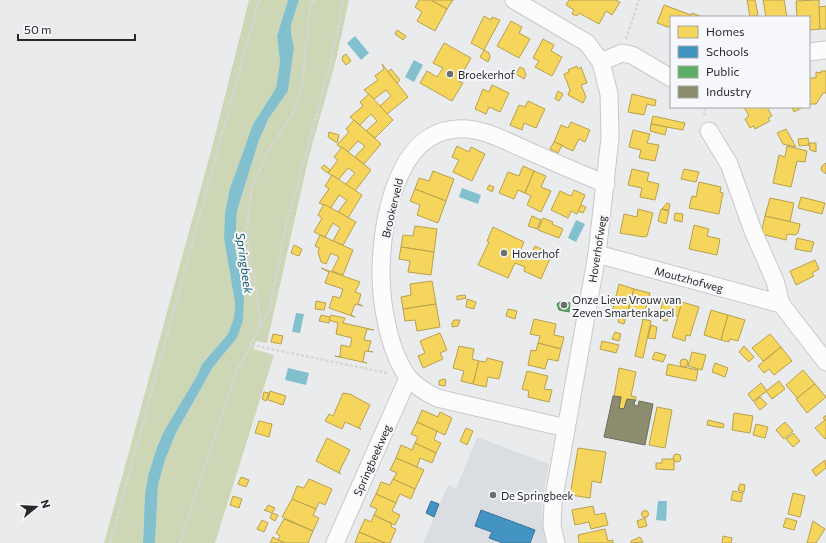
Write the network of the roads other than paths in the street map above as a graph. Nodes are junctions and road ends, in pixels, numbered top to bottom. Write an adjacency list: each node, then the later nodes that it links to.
1 (514, 0): 4 (street, Hoverhofweg)
2 (826, 50): 3 (street)
3 (810, 52)
4 (601, 62): 5 (street); 7 (street, Hoverhofweg)
5 (670, 77)
6 (709, 131): 9 (street)
7 (606, 184): 8 (street, Hoverhofweg); 11 (street, Brookerveld)
8 (597, 254): 9 (street, Moutzhofweg); 12 (street, Hoverhofweg)
9 (781, 304): 10 (street)
10 (826, 362)
11 (408, 378): 12 (street, Brookerveld); 13 (street, Springbeekweg)
12 (566, 428): 14 (street, Hoverhofweg)
13 (335, 543)
14 (556, 543)

